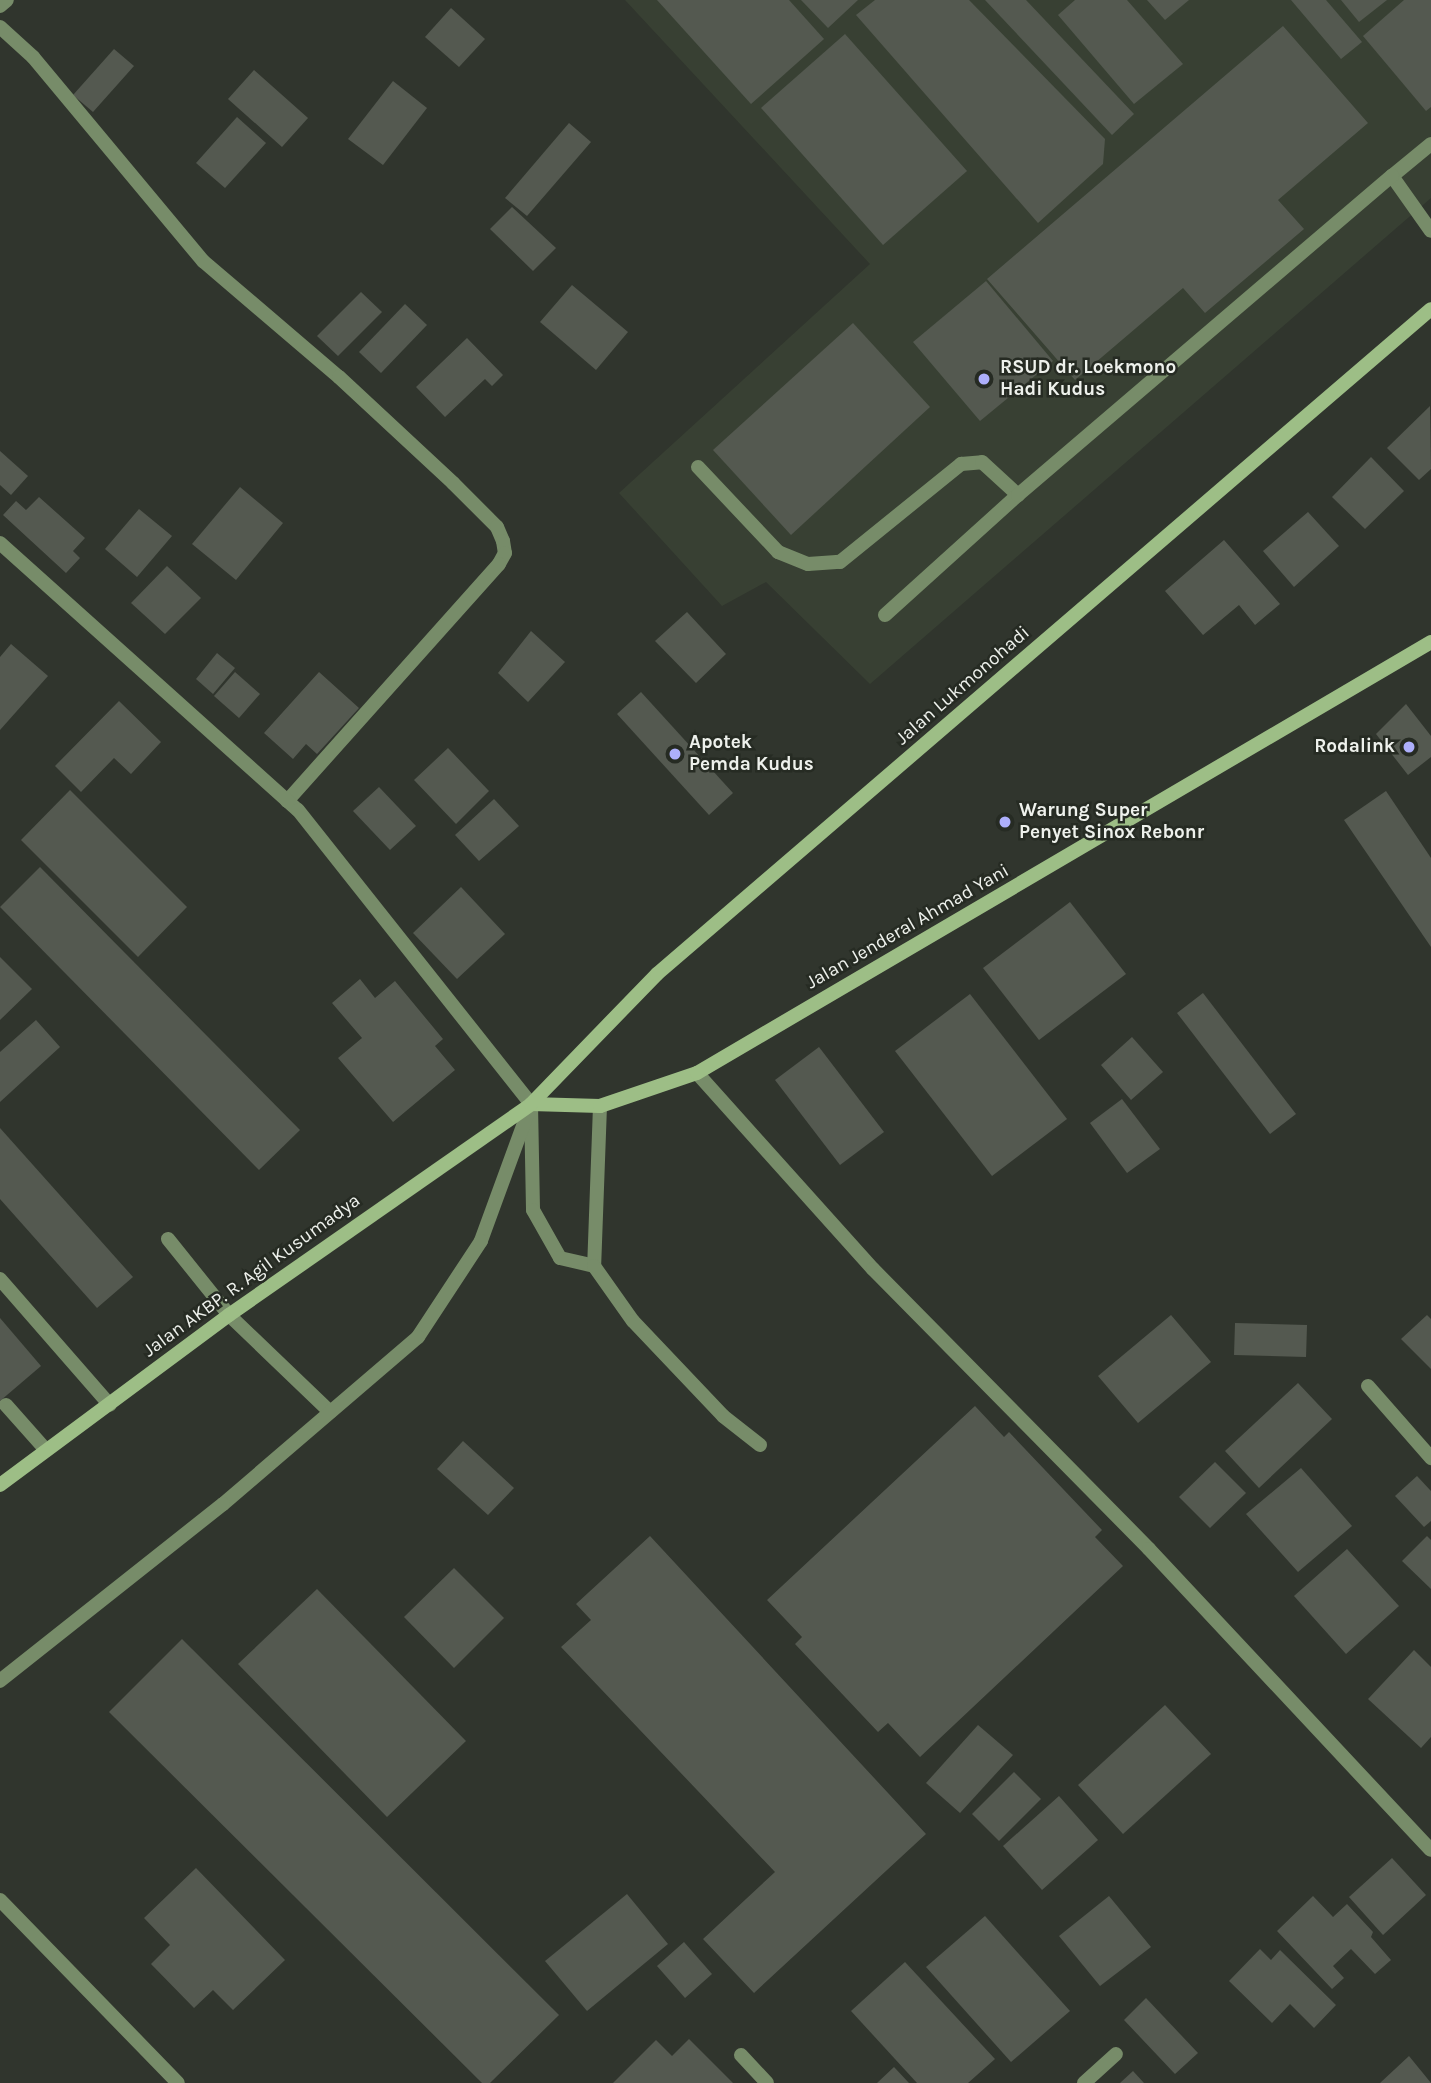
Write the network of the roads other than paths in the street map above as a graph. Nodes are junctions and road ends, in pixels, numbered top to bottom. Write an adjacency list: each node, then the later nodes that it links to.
1 (7, 0): 2 (street)
2 (0, 6)
3 (0, 27): 13 (street)
4 (1431, 144): 5 (street)
5 (1392, 176): 6 (street); 9 (street)
6 (1431, 231)
7 (1431, 309): 15 (main road, Jalan Lukmonohadi)
8 (698, 467): 9 (street)
9 (1018, 495): 11 (street)
10 (0, 544): 13 (street)
11 (885, 615)
12 (1431, 642): 14 (main road, Jalan Jenderal Ahmad Yani)
13 (287, 801): 15 (street)
14 (697, 1073): 16 (main road, Jalan Jenderal Ahmad Yani); 30 (street)
15 (531, 1104): 16 (main road, Jalan Jenderal Ahmad Yani); 18 (street); 20 (main road, Jalan AKBP. R. Agil Kusumadya); 24 (street)
16 (600, 1106): 18 (street)
17 (168, 1239): 20 (street)
18 (594, 1266): 25 (street)
19 (0, 1279): 23 (street)
20 (229, 1315): 23 (main road, Jalan AKBP. R. Agil Kusumadya); 24 (street)
21 (1368, 1386): 27 (street)
22 (6, 1405): 26 (street)
23 (110, 1405): 26 (main road, Jalan AKBP. R. Agil Kusumadya)
24 (330, 1412): 29 (street)
25 (760, 1445)
26 (46, 1450): 28 (main road, Jalan AKBP. R. Agil Kusumadya)
27 (1431, 1458)
28 (0, 1485)
29 (0, 1681)
30 (1431, 1850)
31 (3, 1908): 34 (street)
32 (1116, 2054): 36 (street)
33 (741, 2055): 35 (street)
34 (178, 2083)
35 (767, 2083)
36 (1084, 2083)

